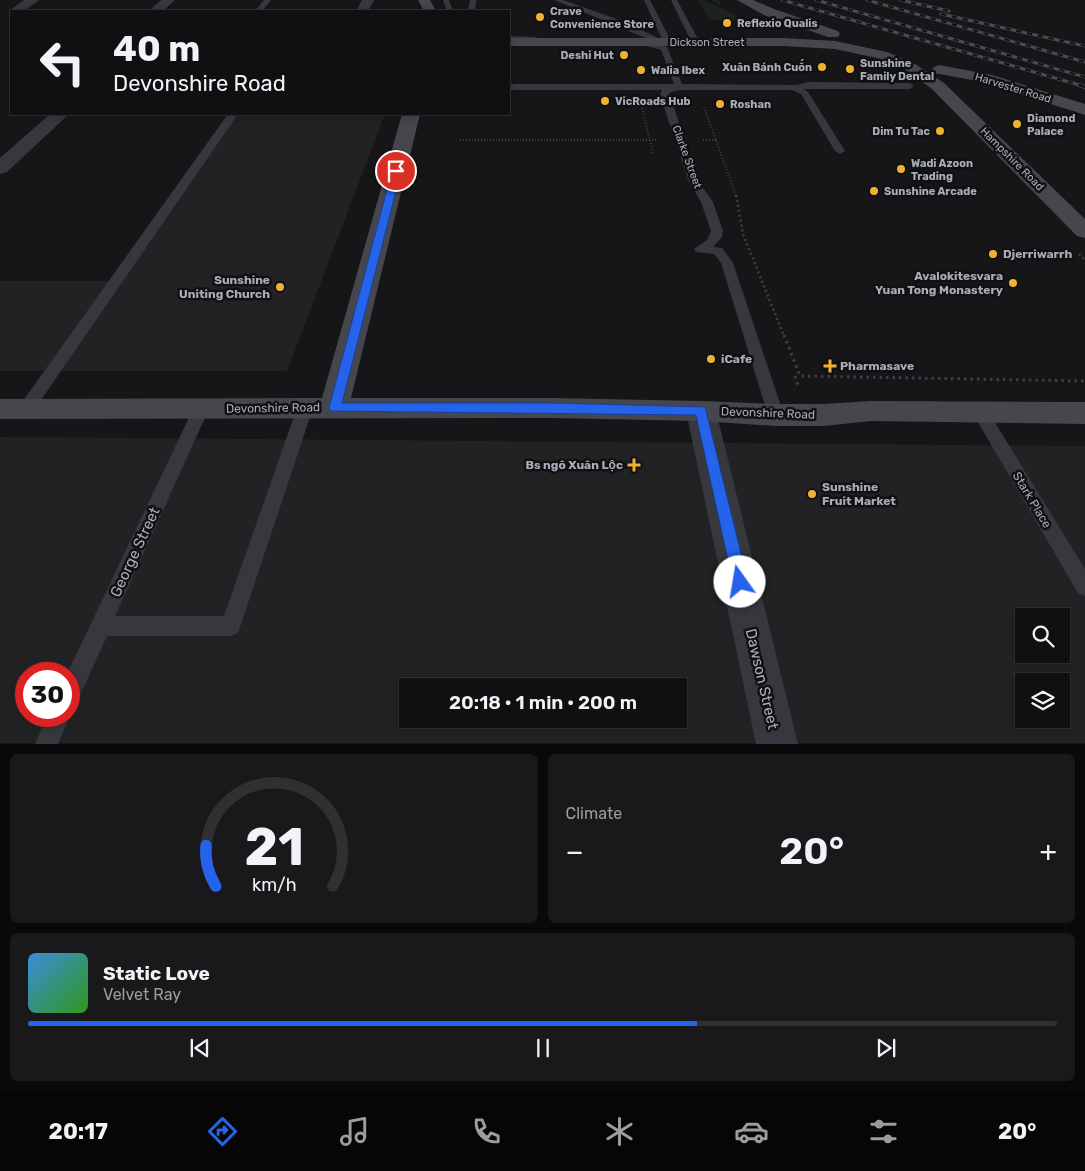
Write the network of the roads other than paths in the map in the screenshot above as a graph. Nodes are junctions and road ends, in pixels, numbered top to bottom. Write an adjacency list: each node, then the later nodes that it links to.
1 (33, 0): 8 (street)
2 (169, 0): 9 (street)
3 (268, 0): 10 (lane)
4 (557, 0): 16 (lane)
5 (647, 0): 13 (lane)
6 (674, 0): 14 (lane)
7 (743, 0): 18 (street, Hampshire Road)
8 (17, 10)
9 (157, 10)
10 (259, 10)
11 (510, 29): 15 (lane)
12 (510, 38): 15 (lane)
13 (666, 39): 14 (lane); 16 (lane)
14 (694, 39): 18 (lane)
15 (535, 40): 16 (street, Dickson Street); 17 (street, Dickson Street)
16 (649, 40): 18 (street, Dickson Street); 22 (lane)
17 (510, 42)
18 (906, 59): 19 (street, Hampshire Road)
19 (939, 68): 24 (street, Harvester Road); 25 (street, Harvester Road); 33 (street, Hampshire Road)
20 (910, 86): 23 (lane)
21 (510, 87): 22 (lane)
22 (679, 87): 23 (lane); 41 (lane, Clarke Street)
23 (797, 88): 31 (lane)
24 (1085, 102)
25 (1085, 110)
26 (59, 115): 30 (street)
27 (232, 115): 36 (lane)
28 (411, 115): 35 (street)
29 (0, 148): 30 (street)
30 (22, 148): 32 (street)
31 (840, 151)
32 (0, 168)
33 (1085, 231)
34 (305, 408): 35 (street, Devonshire Road); 37 (street, Devonshire Road); 43 (lane)
35 (334, 408): 38 (street, Devonshire Road)
36 (13, 409): 37 (street, Devonshire Road)
37 (201, 409): 43 (lane, George Street)
38 (701, 410): 41 (street, Devonshire Road); 47 (street, Dawson Street)
39 (980, 412): 40 (street, Devonshire Road); 41 (street, Devonshire Road); 42 (lane, Stark Place)
40 (1085, 413)
41 (776, 415)
42 (1085, 587)
43 (100, 626): 44 (lane, George Street)
44 (80, 670)
45 (53, 727): 46 (lane)
46 (46, 744)
47 (777, 744)

